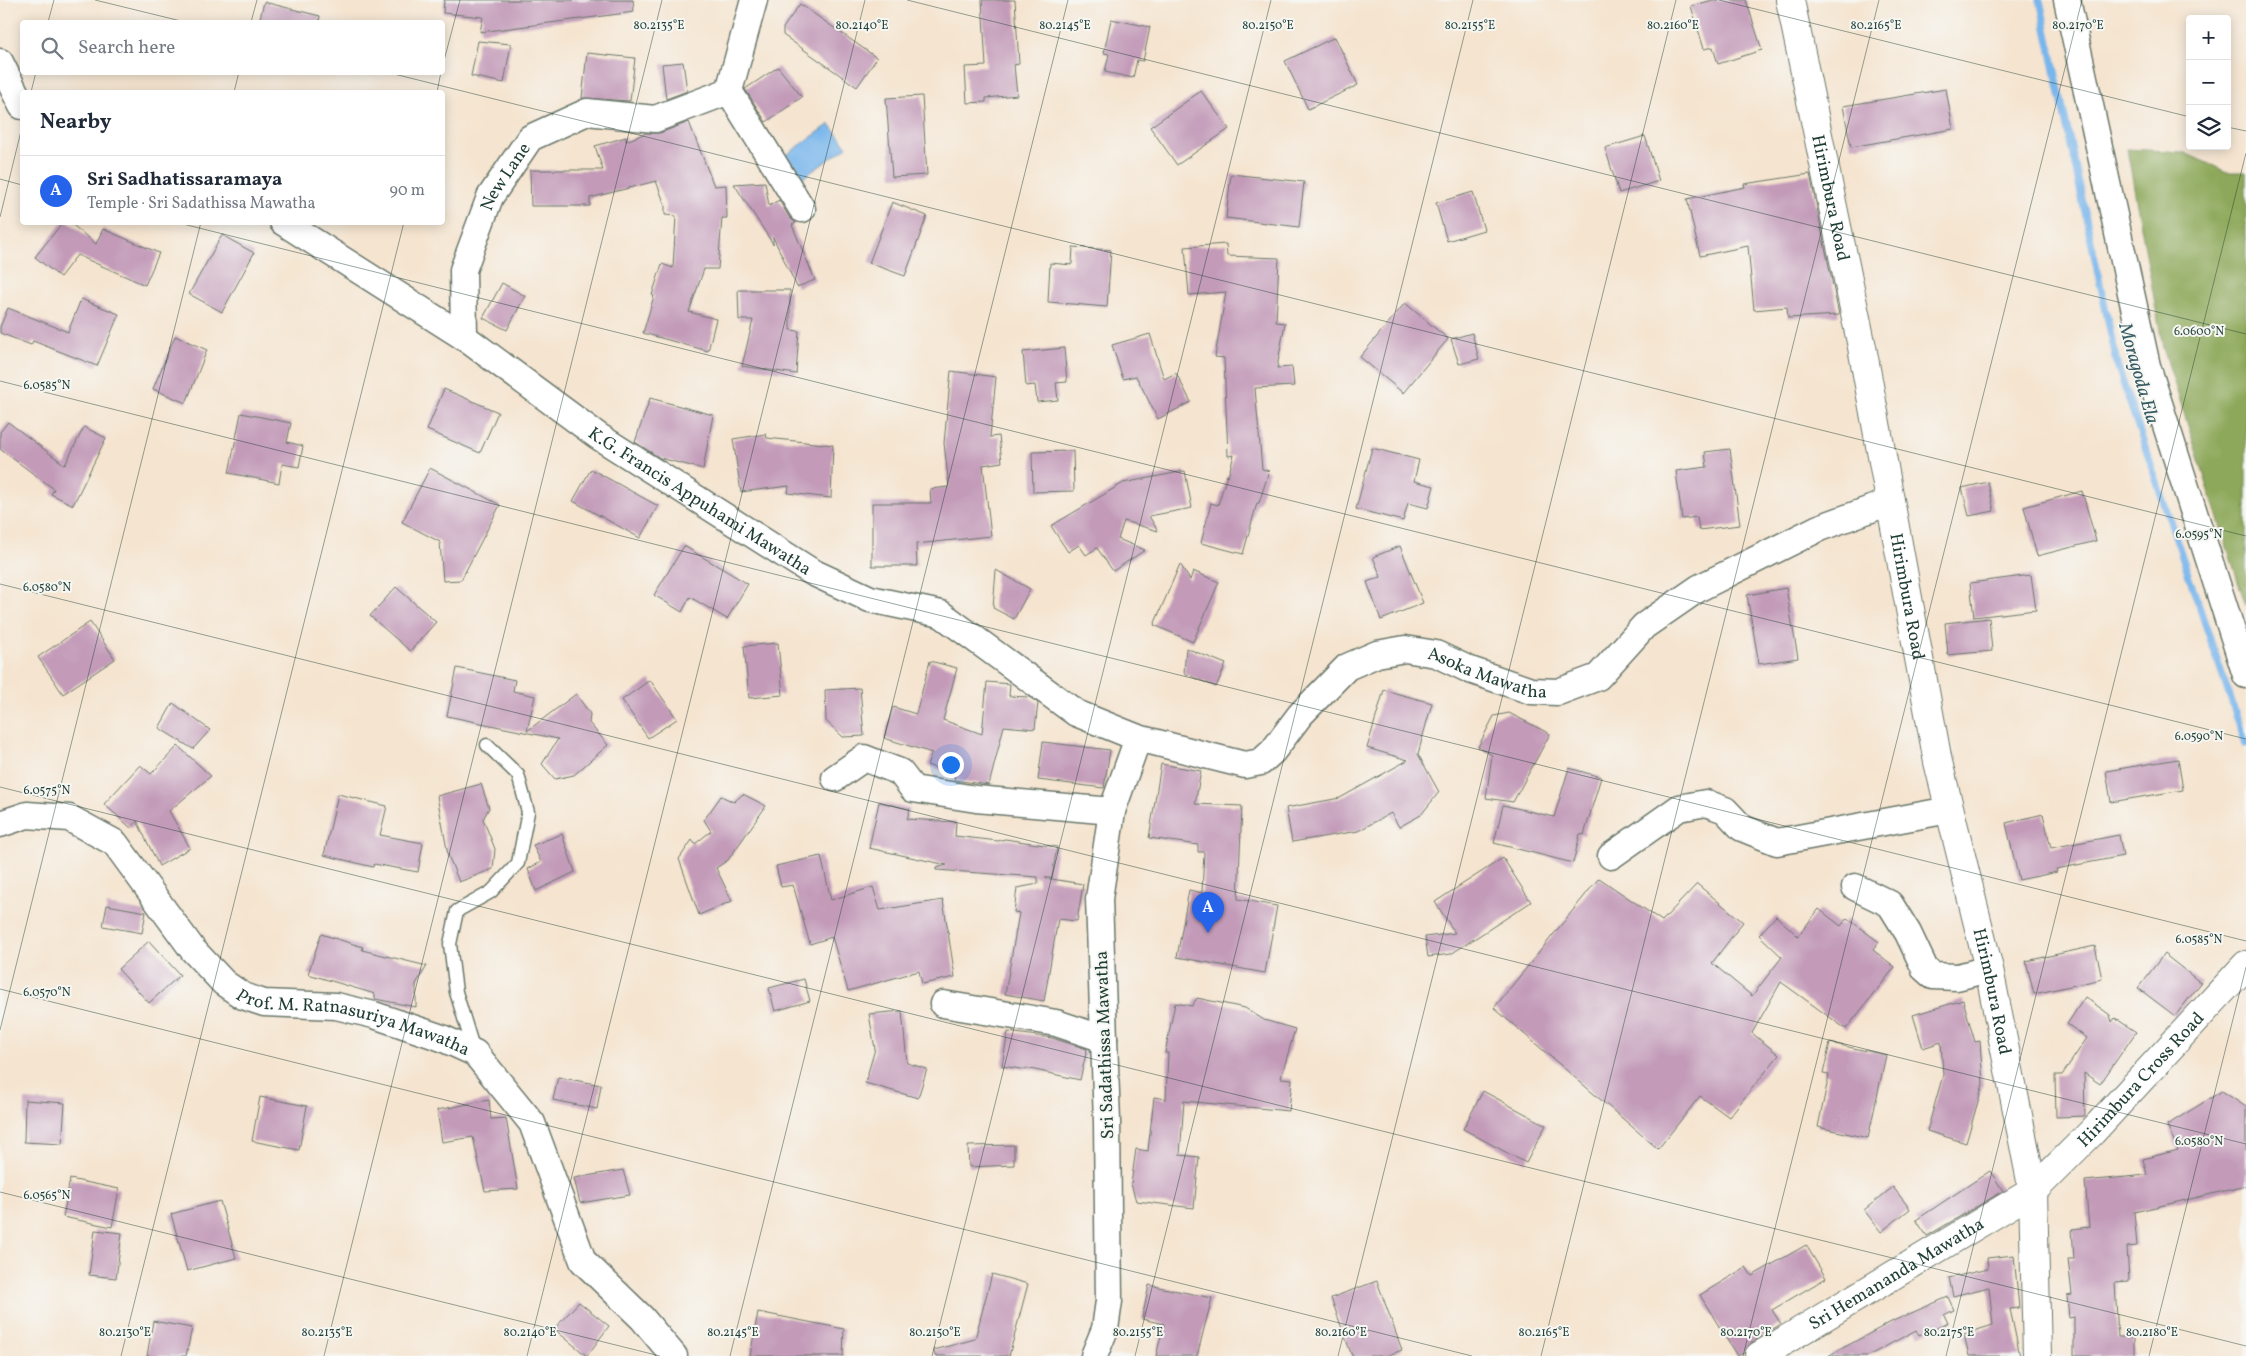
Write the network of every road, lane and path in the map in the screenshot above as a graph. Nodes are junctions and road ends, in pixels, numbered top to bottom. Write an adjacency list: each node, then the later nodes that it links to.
1 (754, 0): 5 (street)
2 (1790, 0): 10 (main road, Hirimbura Road)
3 (2067, 0): 11 (street)
4 (0, 62): 6 (street)
5 (729, 91): 7 (street); 9 (street, New Lane)
6 (20, 102)
7 (802, 209)
8 (288, 225): 9 (street, K.G. Francis Appuhami Mawatha)
9 (464, 338): 12 (street, K.G. Francis Appuhami Mawatha)
10 (1890, 502): 12 (street, Asoka Mawatha); 15 (main road, Hirimbura Road)
11 (2246, 675)
12 (1138, 738): 16 (street, Sri Sadathissa Mawatha)
13 (487, 745): 24 (lane)
14 (835, 778): 16 (street)
15 (1949, 810): 18 (street); 21 (main road, Hirimbura Road)
16 (1112, 811): 23 (street, Sri Sadathissa Mawatha)
17 (0, 824): 24 (street, Prof. M. Ratnasuriya Mawatha)
18 (1611, 856)
19 (1855, 887): 21 (street)
20 (2246, 965): 25 (main road, Hirimbura Cross Road)
21 (1989, 969): 25 (main road, Hirimbura Road)
22 (943, 1004): 23 (street)
23 (1104, 1039): 27 (street, Sri Sadathissa Mawatha)
24 (475, 1053): 26 (street, Prof. M. Ratnasuriya Mawatha)
25 (2033, 1191): 28 (main road, Sri Hemananda Mawatha); 29 (main road, Hirimbura Road)
26 (674, 1356)
27 (1094, 1356)
28 (1759, 1356)
29 (2037, 1356)

